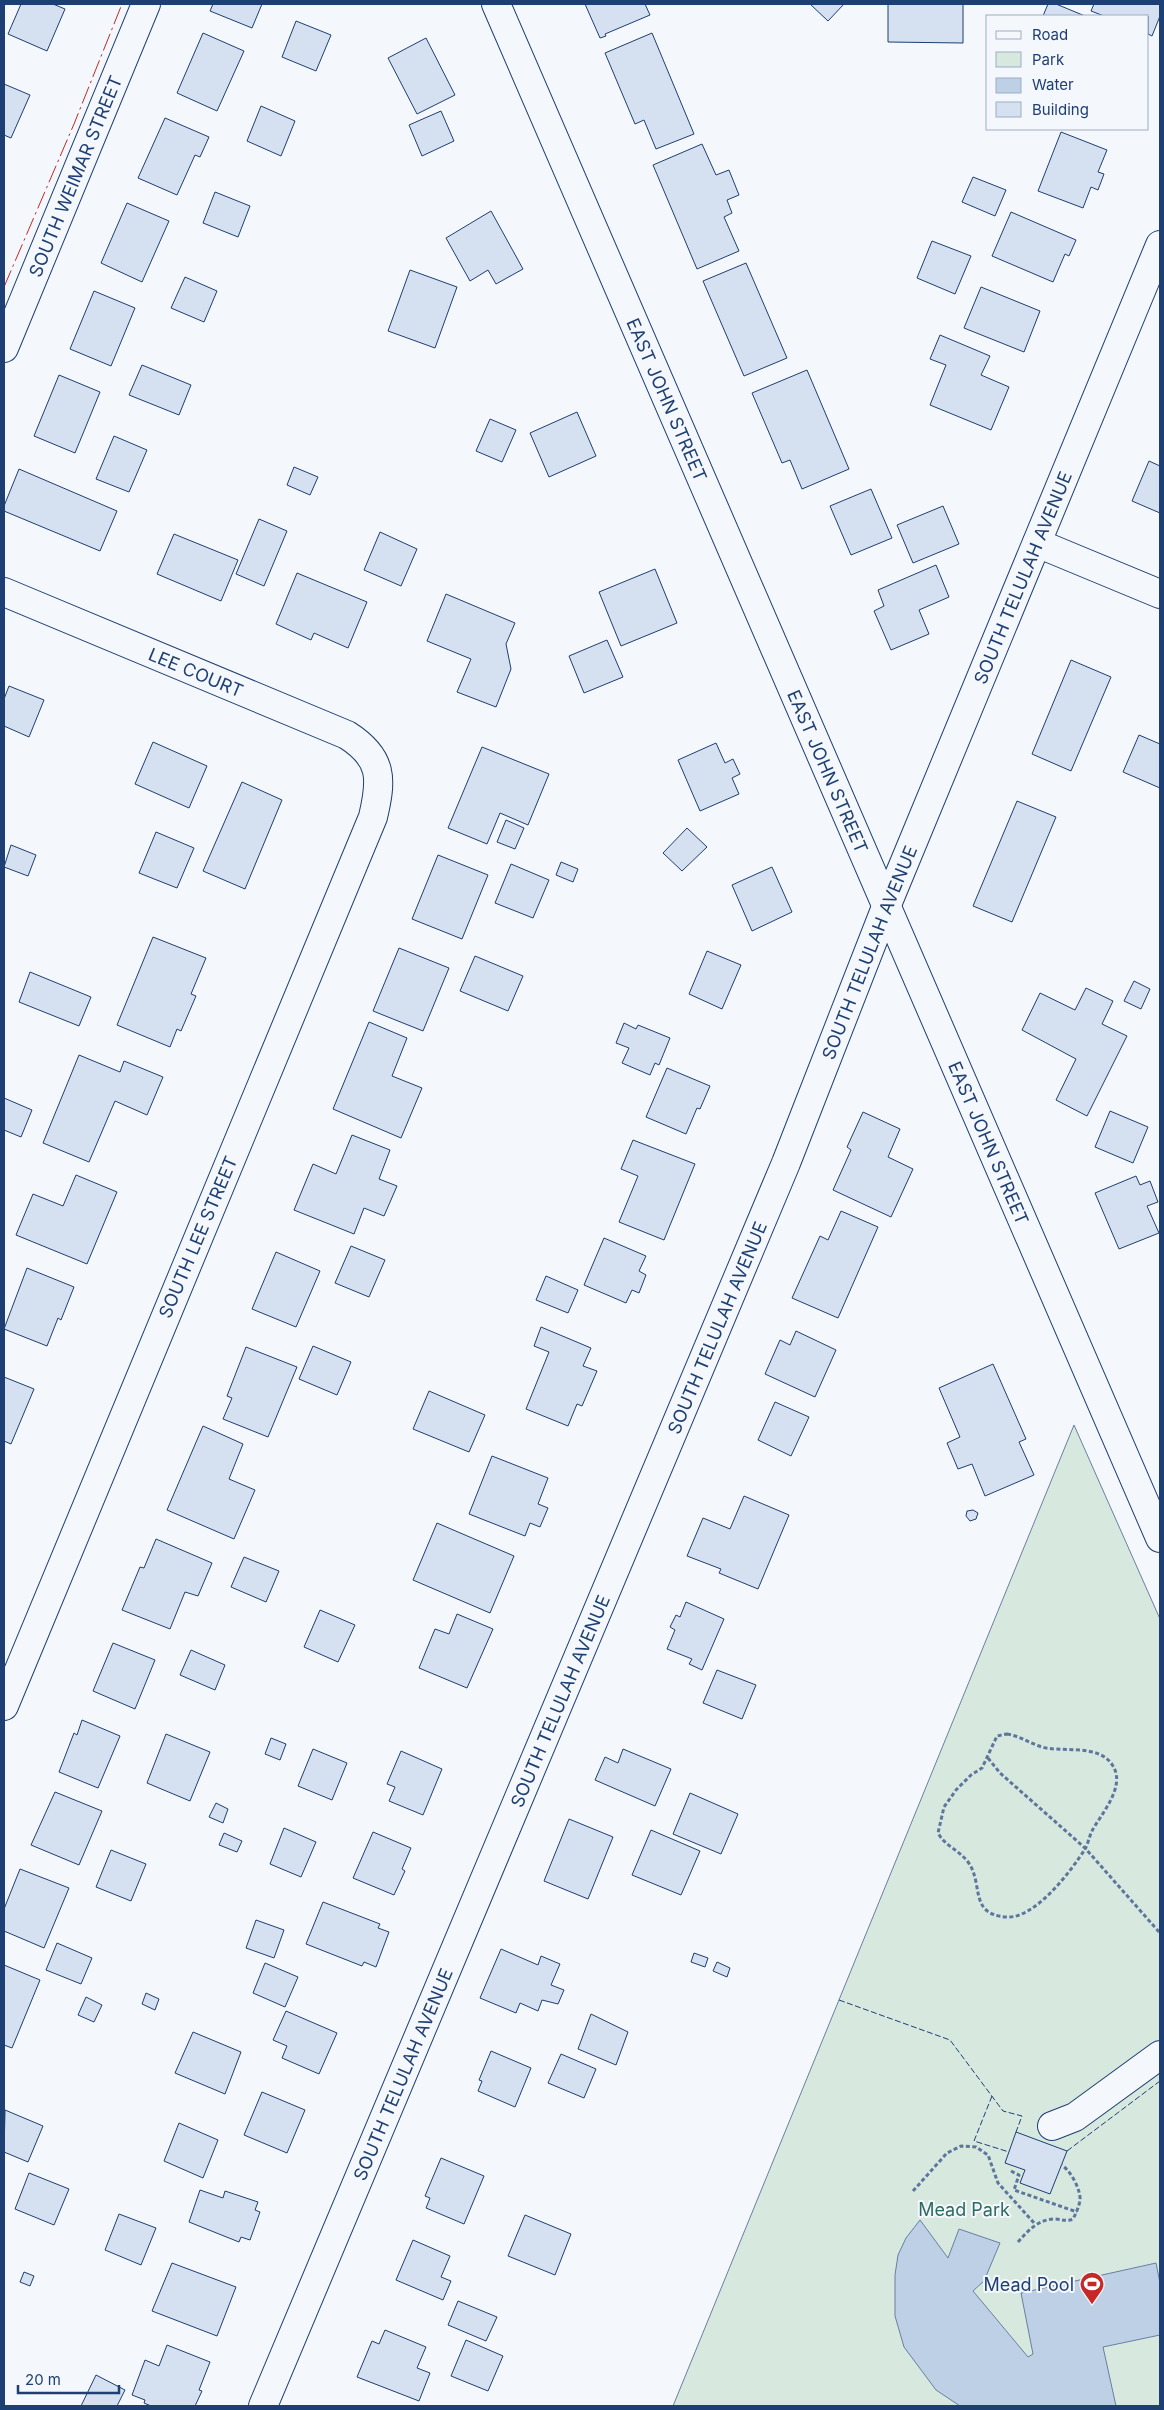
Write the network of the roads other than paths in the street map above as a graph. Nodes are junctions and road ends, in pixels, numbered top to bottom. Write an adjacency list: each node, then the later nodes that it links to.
1 (146, 4): 4 (street, SOUTH WEIMAR STREET)
2 (496, 4): 9 (street, EAST JOHN STREET)
3 (1160, 245): 5 (street, SOUTH TELULAH AVENUE)
4 (4, 348)
5 (1036, 543): 7 (street); 9 (street, SOUTH TELULAH AVENUE)
6 (4, 592): 8 (street, LEE COURT)
7 (1160, 594)
8 (376, 766): 11 (street, SOUTH LEE STREET)
9 (886, 907): 10 (street, EAST JOHN STREET); 14 (street, SOUTH TELULAH AVENUE)
10 (1160, 1538)
11 (4, 1706)
12 (1160, 2055): 13 (street)
13 (1052, 2126)
14 (263, 2406)

